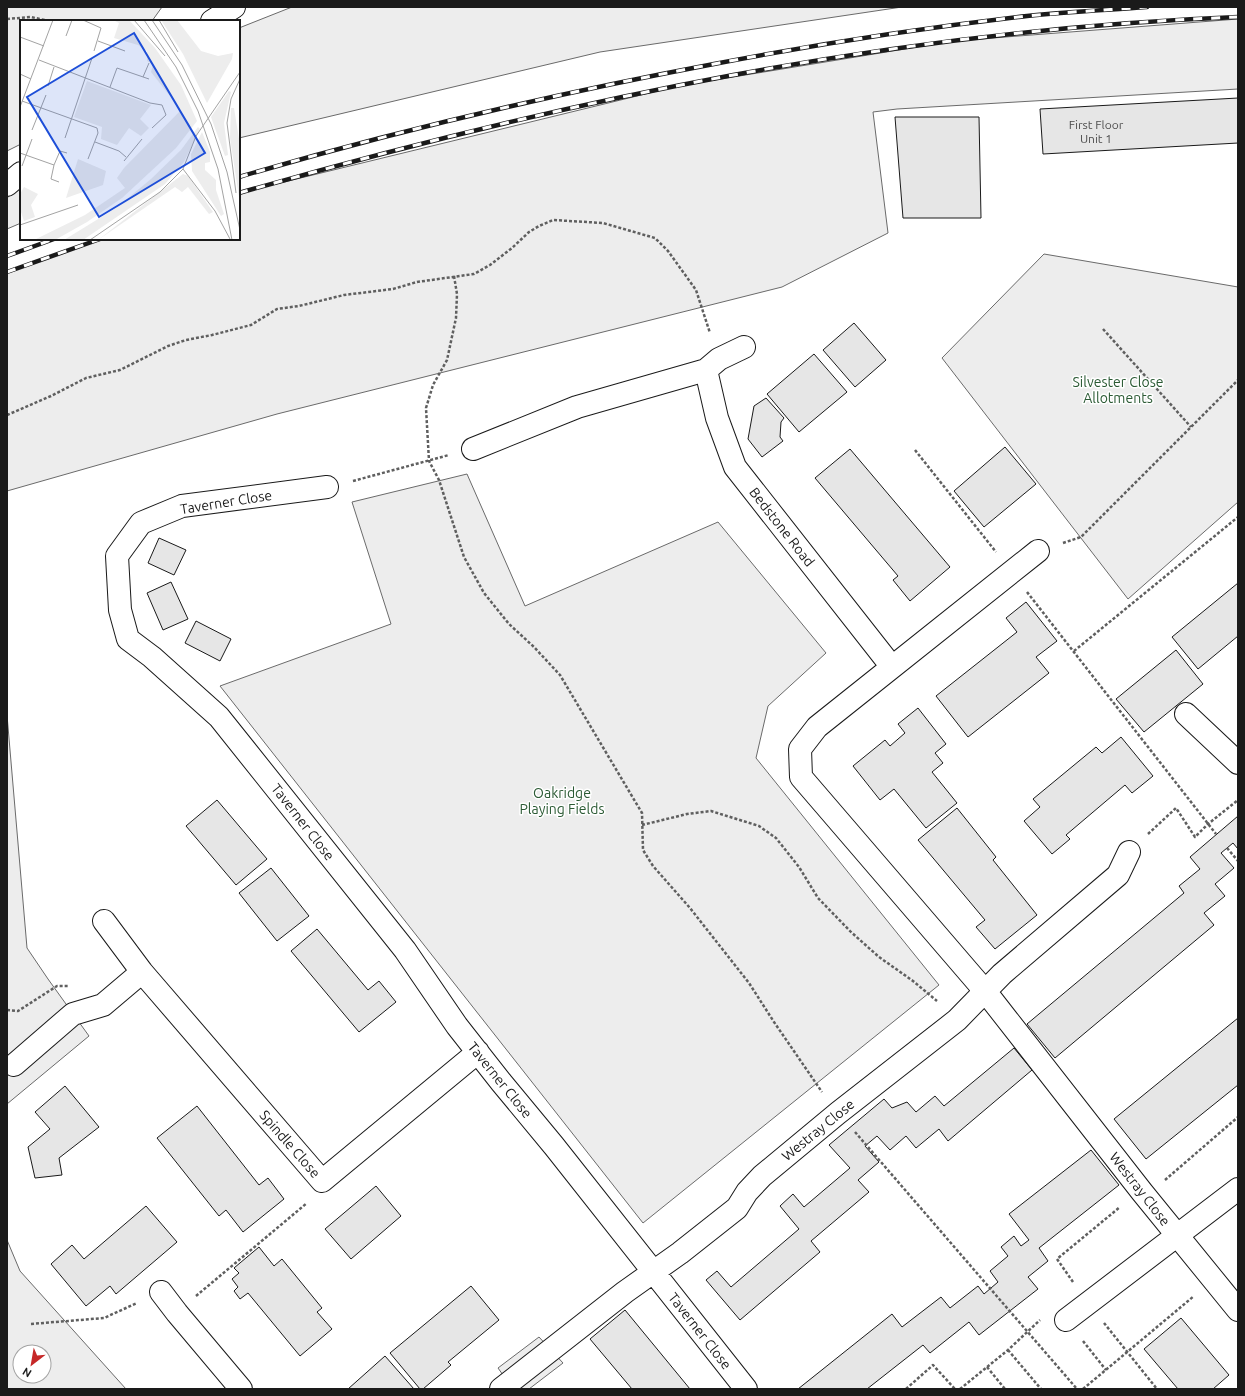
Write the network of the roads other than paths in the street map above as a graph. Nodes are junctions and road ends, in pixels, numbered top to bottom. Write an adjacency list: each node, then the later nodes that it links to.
1 (234, 7): 2 (street)
2 (214, 20)
3 (20, 174): 4 (street)
4 (7, 185)
5 (744, 347): 6 (street)
6 (713, 365): 7 (street); 10 (street, Bedstone Road)
7 (473, 449)
8 (327, 488): 17 (street, Taverner Close)
9 (1038, 551): 10 (street)
10 (892, 667): 16 (street)
11 (1186, 714): 12 (street)
12 (1238, 763)
13 (1129, 852): 16 (street, Westray Close)
14 (104, 921): 15 (street, Spindle Close)
15 (142, 972): 17 (street, Spindle Close); 18 (street)
16 (985, 991): 20 (street, Westray Close); 21 (street, Westray Close)
17 (478, 1052): 21 (street, Taverner Close)
18 (14, 1065)
19 (1238, 1189): 20 (street, Westray Close)
20 (1177, 1235): 23 (street, Westray Close); 24 (street, Westray Close)
21 (654, 1272): 26 (street); 27 (street, Taverner Close)
22 (161, 1292): 25 (street)
23 (1238, 1310)
24 (1066, 1320)
25 (241, 1389)
26 (501, 1389)
27 (746, 1389)

